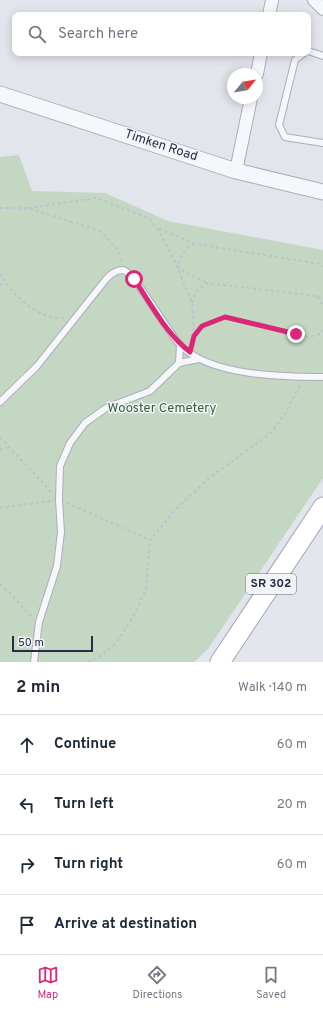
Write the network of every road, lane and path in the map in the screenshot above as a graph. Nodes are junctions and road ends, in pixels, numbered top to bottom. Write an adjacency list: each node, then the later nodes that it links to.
1 (272, 0): 4 (street)
2 (314, 0): 3 (street)
3 (323, 9)
4 (270, 12)
5 (311, 52): 8 (lane)
6 (260, 56): 9 (street)
7 (300, 56): 12 (lane)
8 (323, 56)
9 (257, 68)
10 (0, 94): 13 (street, Timken Road)
11 (250, 104): 13 (street)
12 (323, 144)
13 (236, 171): 14 (street, Timken Road)
14 (323, 192)
15 (0, 208): 16 (path)
16 (28, 208): 17 (path); 21 (path)
17 (158, 229): 18 (path); 19 (path)
18 (196, 244): 19 (path); 20 (path)
19 (177, 266): 24 (path); 28 (path)
20 (323, 266)
21 (122, 270): 30 (lane); 33 (lane)
22 (0, 274): 23 (path)
23 (5, 283): 25 (path); 30 (path)
24 (207, 283): 26 (path); 28 (path)
25 (0, 285)
26 (317, 297): 27 (path); 29 (path)
27 (323, 297)
28 (192, 303): 32 (path)
29 (323, 305)
30 (76, 316): 39 (lane)
31 (323, 330): 32 (path)
32 (194, 336): 34 (path)
33 (180, 345): 34 (lane); 36 (lane)
34 (190, 352): 35 (lane)
35 (199, 359): 36 (lane); 37 (lane)
36 (179, 363): 43 (lane)
37 (304, 377): 38 (lane); 47 (path)
38 (323, 377)
39 (0, 402)
40 (0, 437): 41 (path)
41 (9, 447): 42 (path); 43 (path)
42 (0, 450)
43 (58, 500): 46 (path); 47 (path); 49 (lane)
44 (0, 504): 46 (path)
45 (323, 507): 52 (main road, SR 302)
46 (1, 508)
47 (150, 540): 51 (path)
48 (0, 584): 49 (path)
49 (39, 622): 50 (lane)
50 (34, 662)
51 (88, 662)
52 (220, 662)

